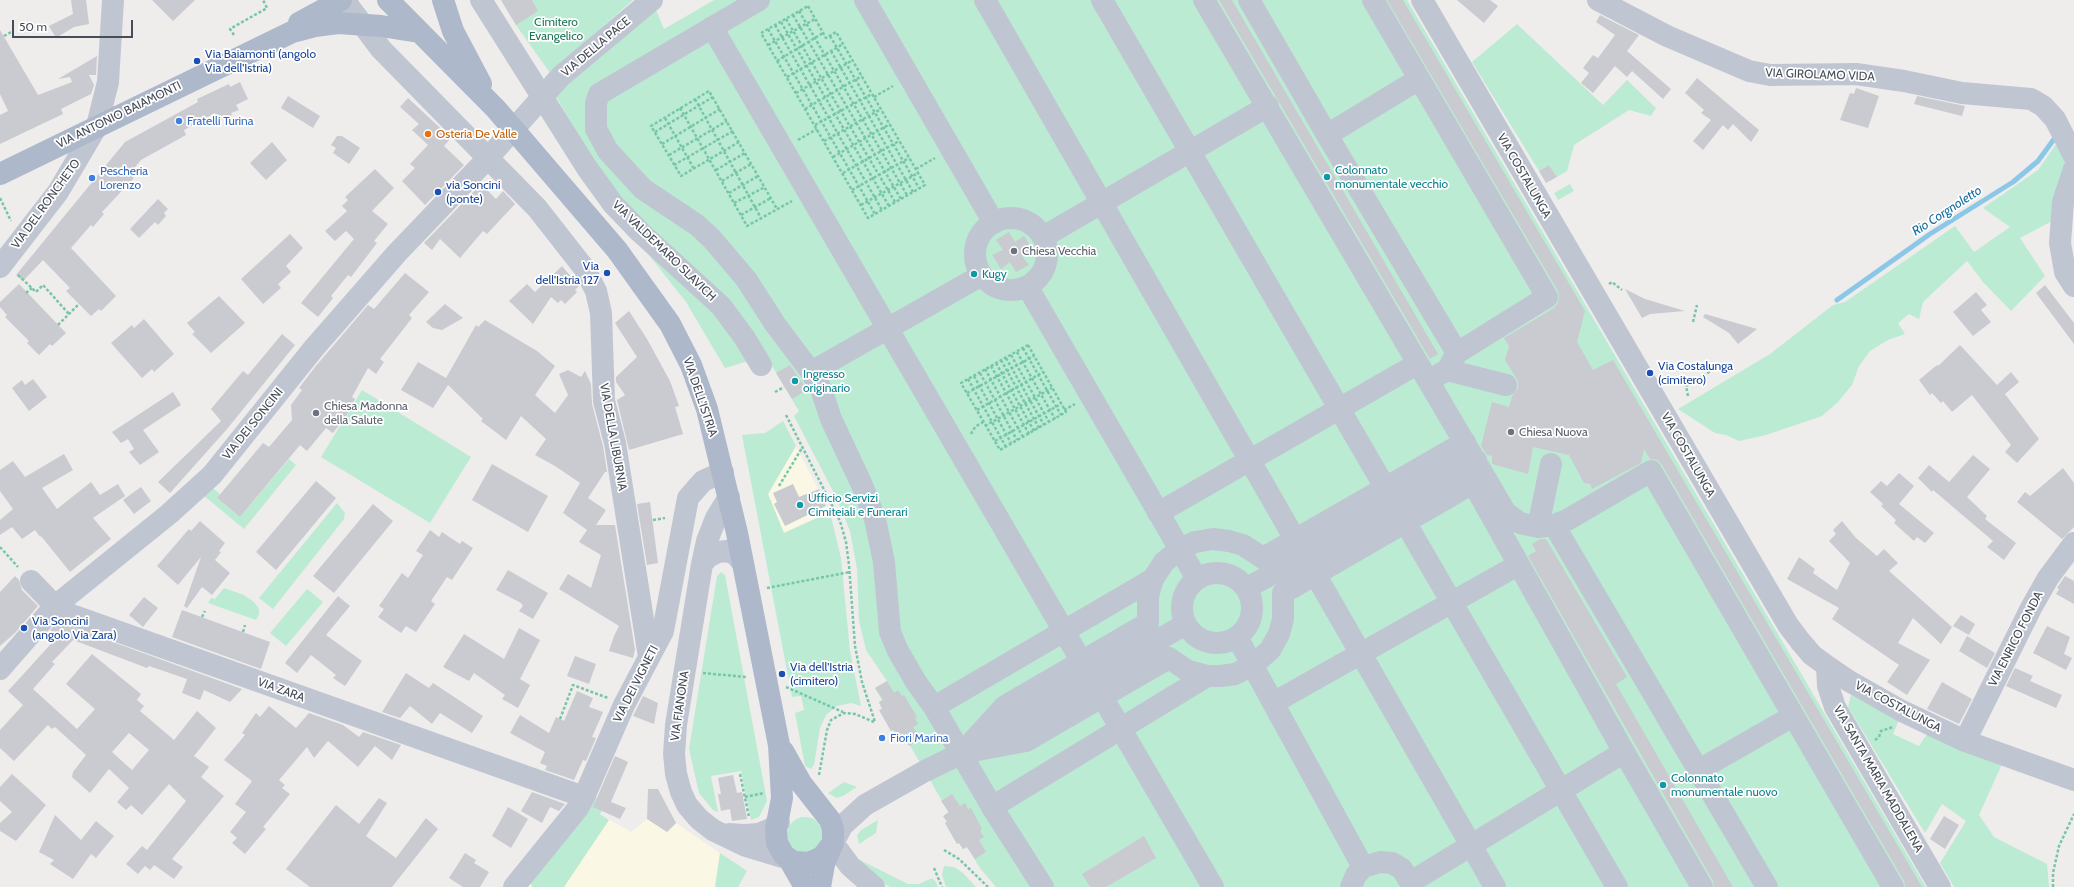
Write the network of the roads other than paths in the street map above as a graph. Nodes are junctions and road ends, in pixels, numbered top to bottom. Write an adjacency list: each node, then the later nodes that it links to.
1 (113, 0): 27 (street, VIA DEL RONCHETO)
2 (319, 0): 22 (main road)
3 (340, 0): 22 (main road)
4 (344, 0): 19 (street, VIA DELLA LIBURNIA)
5 (388, 0): 21 (main road)
6 (411, 0): 21 (main road)
7 (443, 0): 26 (main road)
8 (481, 0): 24 (street, VIA VALDEMARO SLAVICH)
9 (652, 0): 24 (street, VIA DELLA PACE)
10 (759, 0): 20 (street)
11 (865, 0): 35 (street)
12 (985, 0): 34 (street)
13 (1102, 0): 29 (street)
14 (1204, 0): 25 (street)
15 (1250, 0): 28 (street)
16 (1373, 0): 23 (street)
17 (1422, 0): 73 (street, VIA COSTALUNGA)
18 (1598, 0): 31 (street, VIA GIROLAMO VIDA)
19 (361, 24): 21 (main road); 22 (main road); 30 (street, VIA DELLA LIBURNIA)
20 (712, 27): 41 (street); 44 (street)
21 (420, 32): 26 (main road)
22 (238, 56): 27 (main road, VIA ANTONIO BAIAMONTI)
23 (1419, 79): 28 (street); 43 (street)
24 (537, 103): 30 (street, VIA DELLA PACE); 42 (street, VIA VALDEMARO SLAVICH)
25 (1268, 106): 29 (street); 43 (street)
26 (496, 109): 50 (main road, VIA DELL'ISTRIA)
27 (97, 126): 33 (main road, VIA ANTONIO BAIAMONTI); 37 (street, VIA DEL RONCHETO)
28 (1327, 135): 43 (street)
29 (1190, 151): 34 (street); 46 (street)
30 (492, 153): 66 (street, VIA DEI SONCINI); 71 (street, VIA DELLA LIBURNIA)
31 (2074, 156)
32 (2074, 169): 40 (street)
33 (0, 174)
34 (1101, 202): 36 (street); 48 (street)
35 (994, 223): 36 (street); 38 (street)
36 (1043, 237): 39 (street)
37 (7, 269)
38 (982, 275): 39 (street); 41 (street)
39 (1028, 286): 53 (street)
40 (2074, 286)
41 (888, 328): 44 (street); 68 (street)
42 (761, 365)
43 (1438, 367): 45 (street); 46 (street); 47 (street)
44 (811, 372): 78 (street)
45 (1506, 385)
46 (1339, 408): 48 (street); 52 (street)
47 (1470, 451): 52 (street); 54 (street)
48 (1250, 460): 53 (street); 57 (street)
49 (1551, 464): 54 (street)
50 (723, 472): 51 (main road, VIA DELL'ISTRIA); 71 (street, VIA DEI VIGNETI)
51 (729, 497): 58 (main road, VIA DELL'ISTRIA); 59 (street, VIA FIANONA)
52 (1395, 505): 57 (street); 57 (street); 60 (street); 65 (street)
53 (1158, 513): 56 (street)
54 (1546, 526): 79 (street); 85 (street)
55 (2074, 543): 81 (street, VIA ENRICO FONDA)
56 (1180, 549): 57 (street); 61 (street); 62 (street)
57 (1305, 556): 64 (street); 70 (street); 72 (street)
58 (742, 562): 59 (street); 82 (main road, VIA DELL'ISTRIA)
59 (702, 564): 93 (street, VIA FIANONA)
60 (1518, 564): 65 (street); 83 (street)
61 (1153, 579): 68 (street); 76 (street)
62 (1196, 579): 64 (street); 67 (street)
63 (31, 581): 66 (street, VIA ZARA)
64 (1247, 588): 69 (street)
65 (1452, 602): 70 (street); 87 (street)
66 (55, 606): 74 (street, VIA DEI SONCINI); 88 (street, VIA ZARA)
67 (1186, 624): 69 (street); 76 (street)
68 (1064, 631): 76 (street); 78 (street)
69 (1237, 637): 72 (street)
70 (1361, 653): 77 (street); 95 (street)
71 (649, 657): 88 (street, VIA DEI VIGNETI)
72 (1253, 666): 75 (street); 77 (street)
73 (1827, 666): 81 (street, VIA COSTALUNGA); 111 (street, VIA SANTA MARIA MADDALENA)
74 (0, 669)
75 (1207, 676): 76 (street); 80 (street)
76 (1092, 679): 80 (street); 84 (street); 84 (street)
77 (1273, 703): 97 (street)
78 (934, 707): 84 (street)
79 (1793, 716): 85 (street); 110 (street)
80 (1120, 728): 90 (street); 104 (street)
81 (1965, 741): 86 (street, VIA COSTALUNGA)
82 (779, 745): 91 (main road, VIA DELL'ISTRIA); 92 (main road, VIA DELL'ISTRIA)
83 (1624, 752): 87 (street); 108 (street)
84 (962, 753): 89 (street); 90 (street)
85 (1698, 770): 109 (street)
86 (2074, 780)
87 (1561, 790): 95 (street); 107 (street)
88 (584, 797): 99 (street, VIA DEI VIGNETI)
89 (865, 805): 91 (street); 94 (street)
90 (992, 807): 103 (street)
91 (822, 811): 92 (main road); 94 (main road, VIA DELL'ISTRIA)
92 (779, 822): 93 (street); 96 (main road, VIA DELL'ISTRIA)
93 (718, 833): 96 (street, VIA FIANONA)
94 (833, 843): 96 (main road); 101 (main road, VIA DELL'ISTRIA); 102 (street)
95 (1471, 845): 98 (street); 106 (street)
96 (789, 859): 100 (main road, VIA DELL'ISTRIA)
97 (1364, 867): 98 (street); 105 (street)
98 (1412, 884)
99 (514, 887)
100 (805, 887)
101 (820, 887)
102 (874, 887)
103 (1043, 887)
104 (1213, 887)
105 (1351, 887)
106 (1495, 887)
107 (1617, 887)
108 (1702, 887)
109 (1767, 887)
110 (1894, 887)
111 (1940, 887)

